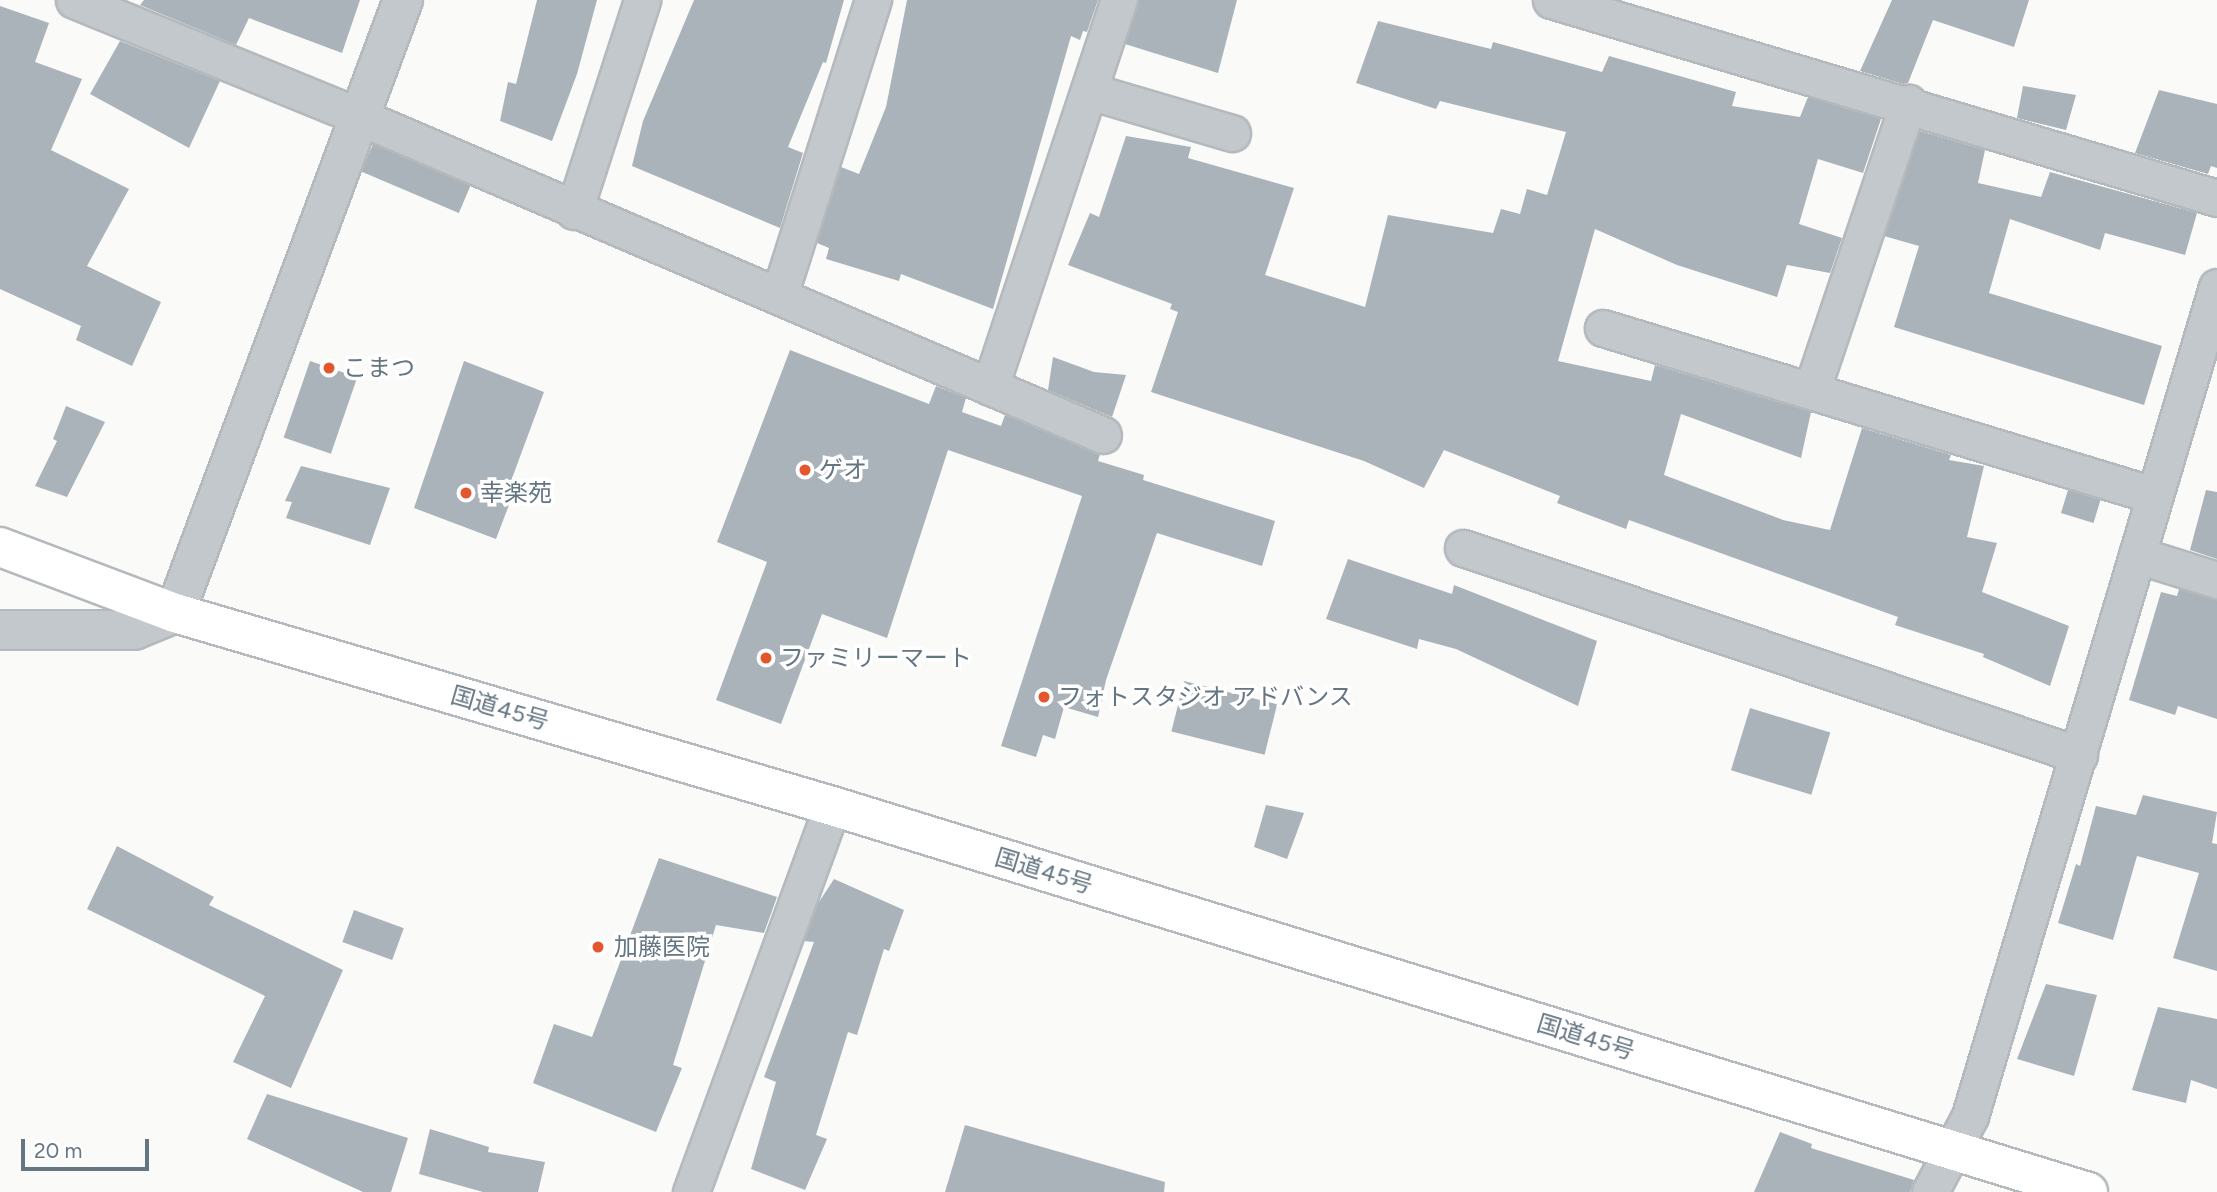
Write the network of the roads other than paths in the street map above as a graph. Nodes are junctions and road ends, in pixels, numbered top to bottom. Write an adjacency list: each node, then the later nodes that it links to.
1 (74, 0): 9 (street)
2 (402, 0): 9 (street)
3 (642, 0): 12 (street)
4 (873, 0): 14 (street)
5 (1119, 0): 7 (street)
6 (1551, 0): 8 (street)
7 (1089, 91): 10 (street); 17 (street)
8 (1908, 103): 11 (street); 18 (street)
9 (360, 117): 12 (street); 25 (street)
10 (1232, 133)
11 (2217, 198)
12 (574, 211): 14 (street)
13 (2217, 287): 16 (street)
14 (779, 296): 17 (street)
15 (1603, 328): 18 (street)
16 (2211, 333): 20 (street)
17 (990, 387): 19 (street)
18 (1812, 389): 20 (street)
19 (1103, 435)
20 (2153, 495): 23 (street)
21 (0, 547): 25 (highway, 国道45号)
22 (1463, 548): 27 (street)
23 (2137, 555): 24 (street); 27 (street)
24 (2217, 580)
25 (175, 613): 26 (street); 28 (highway, 国道45号)
26 (0, 629)
27 (2079, 755): 29 (street)
28 (832, 806): 29 (highway, 国道45号); 30 (street)
29 (1952, 1149): 31 (street); 32 (highway, 国道45号)
30 (691, 1192)
31 (1930, 1192)
32 (2088, 1192)

